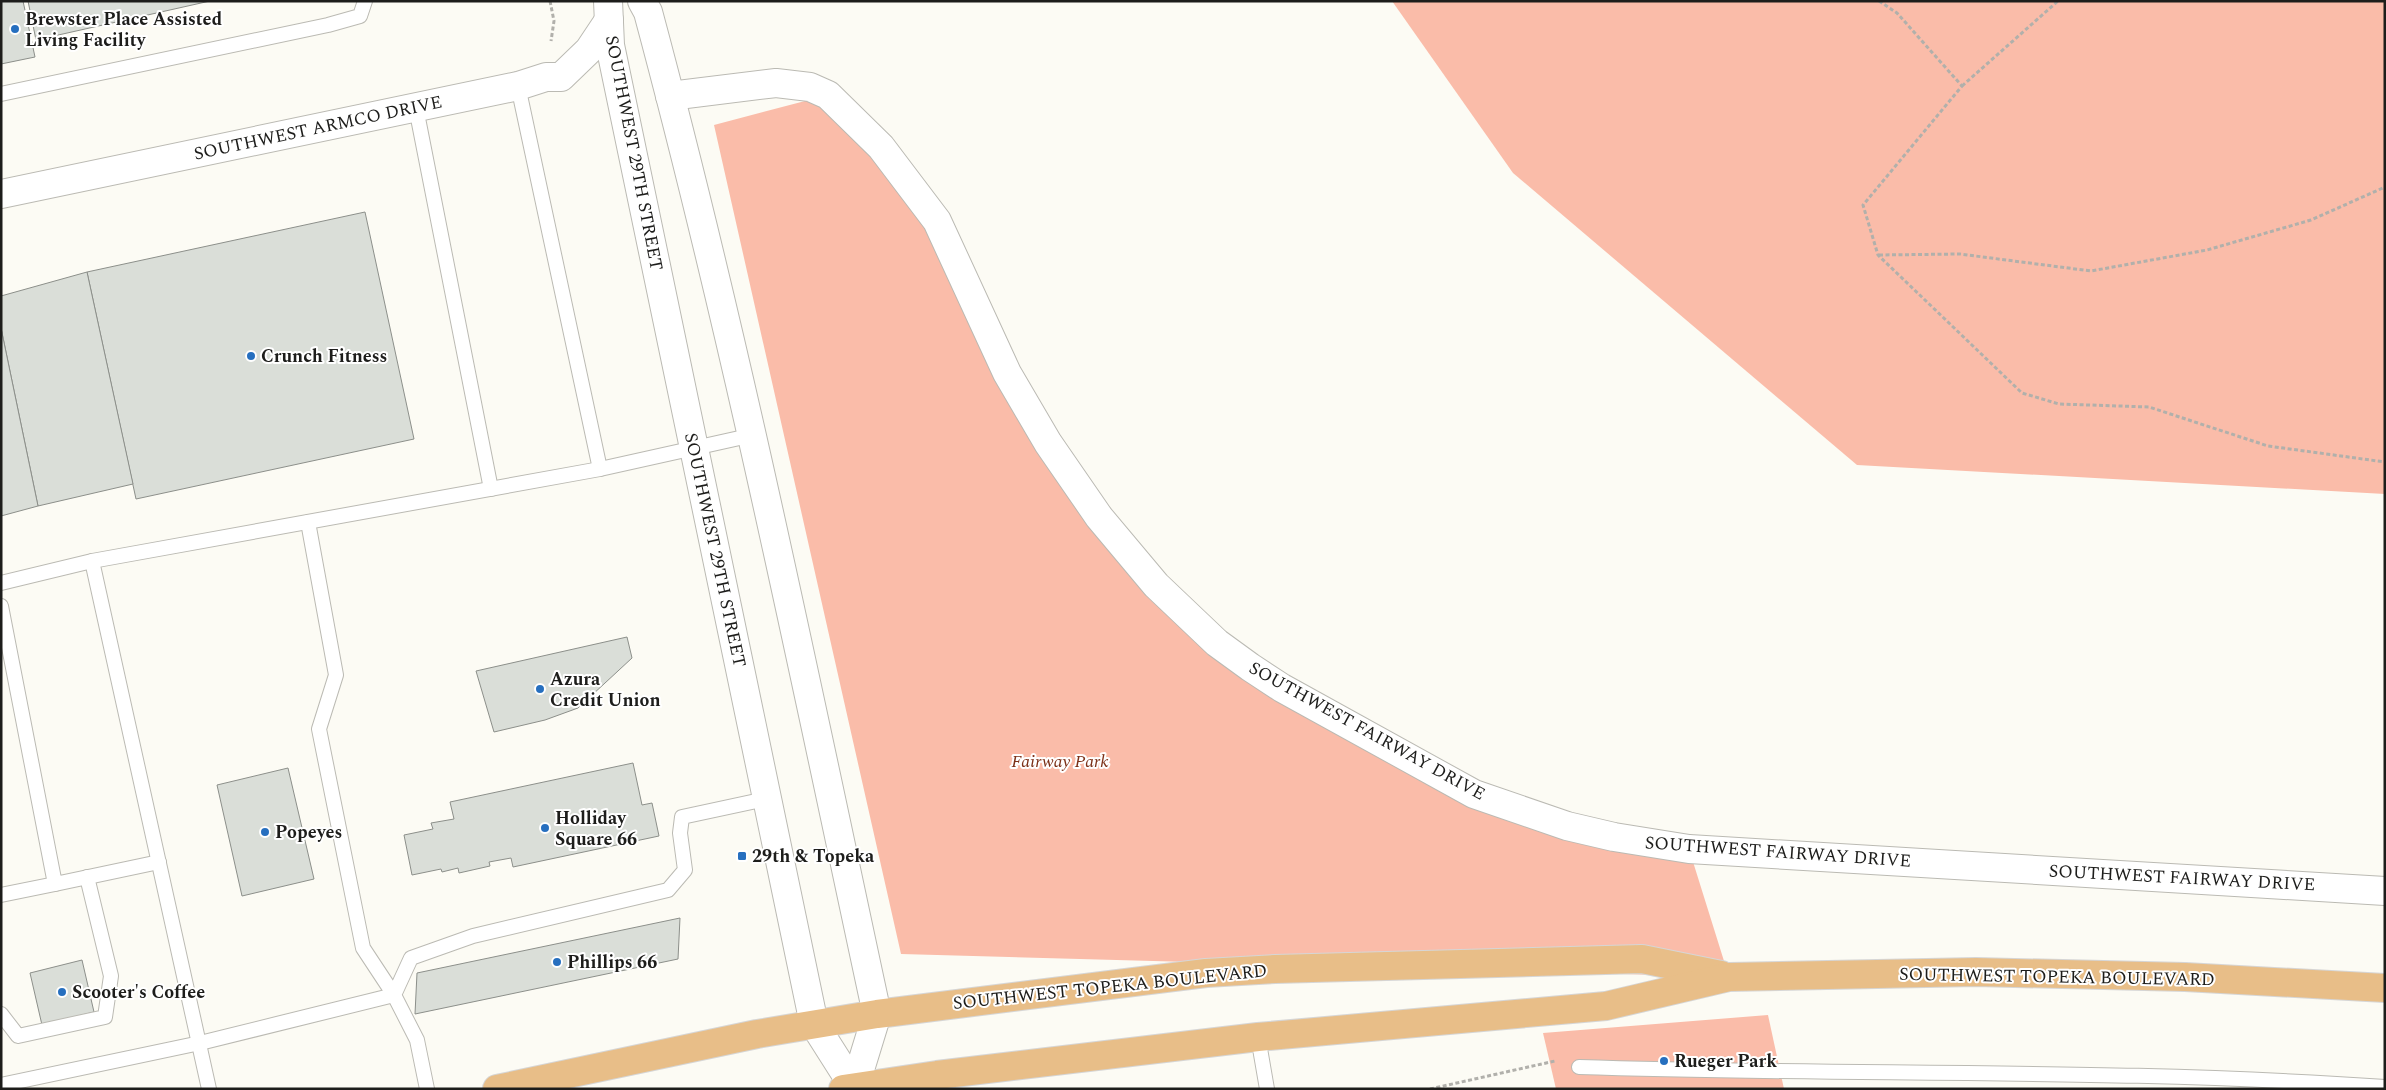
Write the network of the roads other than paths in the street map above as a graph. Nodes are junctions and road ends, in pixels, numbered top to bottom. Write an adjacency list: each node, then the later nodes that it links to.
1 (365, 1): 5 (lane)
2 (642, 1): 6 (street)
3 (608, 11): 4 (street, SOUTHWEST ARMCO DRIVE); 10 (street, SOUTHWEST 29TH STREET)
4 (518, 86): 7 (street, SOUTHWEST ARMCO DRIVE); 11 (lane)
5 (1, 94)
6 (670, 96): 9 (street); 21 (street, SOUTHWEST FAIRWAY DRIVE)
7 (416, 108): 8 (street, SOUTHWEST ARMCO DRIVE); 12 (lane)
8 (1, 194)
9 (753, 434): 10 (lane); 27 (street)
10 (694, 447): 11 (lane); 17 (street, SOUTHWEST 29TH STREET)
11 (600, 469): 12 (lane)
12 (491, 489): 13 (lane)
13 (308, 522): 14 (lane); 25 (lane)
14 (92, 561): 15 (lane); 18 (lane)
15 (1, 583)
16 (1, 606): 20 (lane)
17 (766, 799): 25 (lane); 28 (street, SOUTHWEST 29TH STREET)
18 (159, 862): 19 (lane); 30 (lane)
19 (87, 877): 20 (lane); 26 (lane)
20 (55, 884): 22 (lane)
21 (2385, 891)
22 (1, 895)
23 (1730, 977): 24 (main road, SOUTHWEST TOPEKA BOULEVARD); 27 (main road, SOUTHWEST TOPEKA BOULEVARD); 29 (main road, SOUTHWEST TOPEKA BOULEVARD)
24 (2385, 988)
25 (394, 995): 30 (lane); 36 (lane)
26 (1, 1014)
27 (877, 1014): 28 (main road, SOUTHWEST TOPEKA BOULEVARD); 34 (street)
28 (814, 1024): 34 (street, SOUTHWEST 29TH STREET); 37 (main road, SOUTHWEST TOPEKA BOULEVARD)
29 (1258, 1037): 34 (main road, SOUTHWEST TOPEKA BOULEVARD); 38 (lane)
30 (200, 1043): 32 (lane); 35 (lane)
31 (1579, 1067): 33 (lane)
32 (1, 1086)
33 (2385, 1087)
34 (850, 1088)
35 (209, 1089)
36 (427, 1089)
37 (497, 1089)
38 (1267, 1089)

